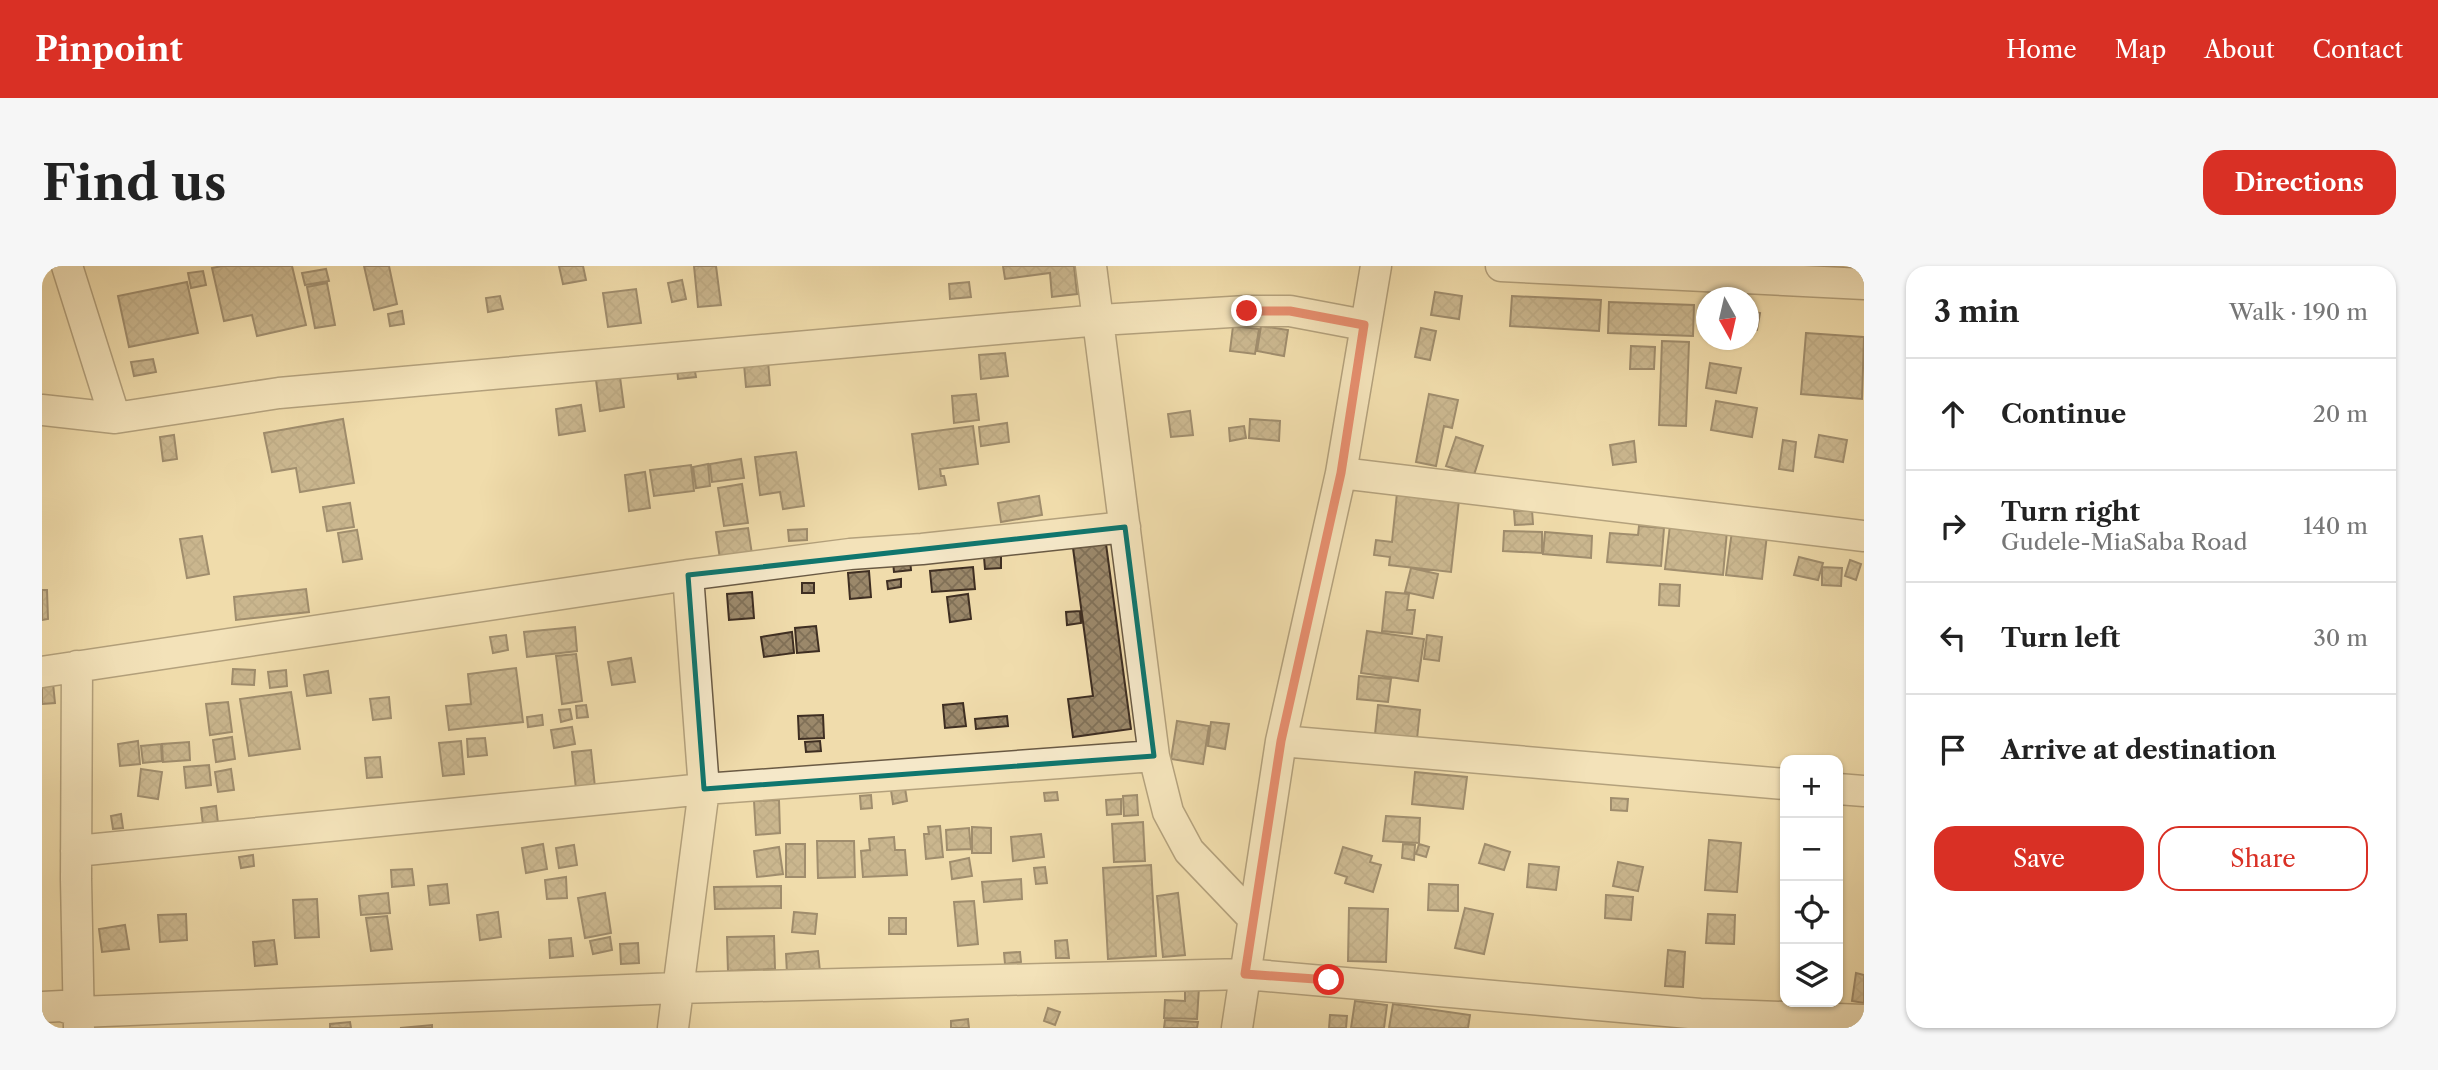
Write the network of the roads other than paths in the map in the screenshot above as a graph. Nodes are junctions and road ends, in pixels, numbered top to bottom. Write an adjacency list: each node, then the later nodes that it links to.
1 (67, 266): 9 (street)
2 (1091, 266): 6 (street)
3 (1376, 266): 7 (street)
4 (1501, 266): 5 (street)
5 (1864, 284)
6 (1100, 320): 7 (street); 9 (street); 11 (street)
7 (1364, 325): 10 (street)
8 (42, 410): 9 (street)
9 (115, 418)
10 (1341, 473): 12 (street); 16 (street)
11 (1125, 527): 13 (street); 17 (street)
12 (1864, 536)
13 (688, 575): 14 (street); 19 (street)
14 (77, 666): 15 (street); 22 (street)
15 (42, 672)
16 (1281, 741): 18 (street); 23 (street)
17 (1154, 756): 19 (street); 23 (street)
18 (1780, 785)
19 (704, 789): 22 (street); 25 (street)
20 (1843, 789): 21 (street)
21 (1864, 791)
22 (76, 851): 27 (street)
23 (1253, 918): 24 (street)
24 (1245, 974): 25 (street); 28 (street); 30 (street)
25 (677, 989): 27 (street); 29 (street)
26 (42, 1007): 27 (street)
27 (79, 1020)
28 (1864, 1020)
29 (673, 1028)
30 (1237, 1028)

